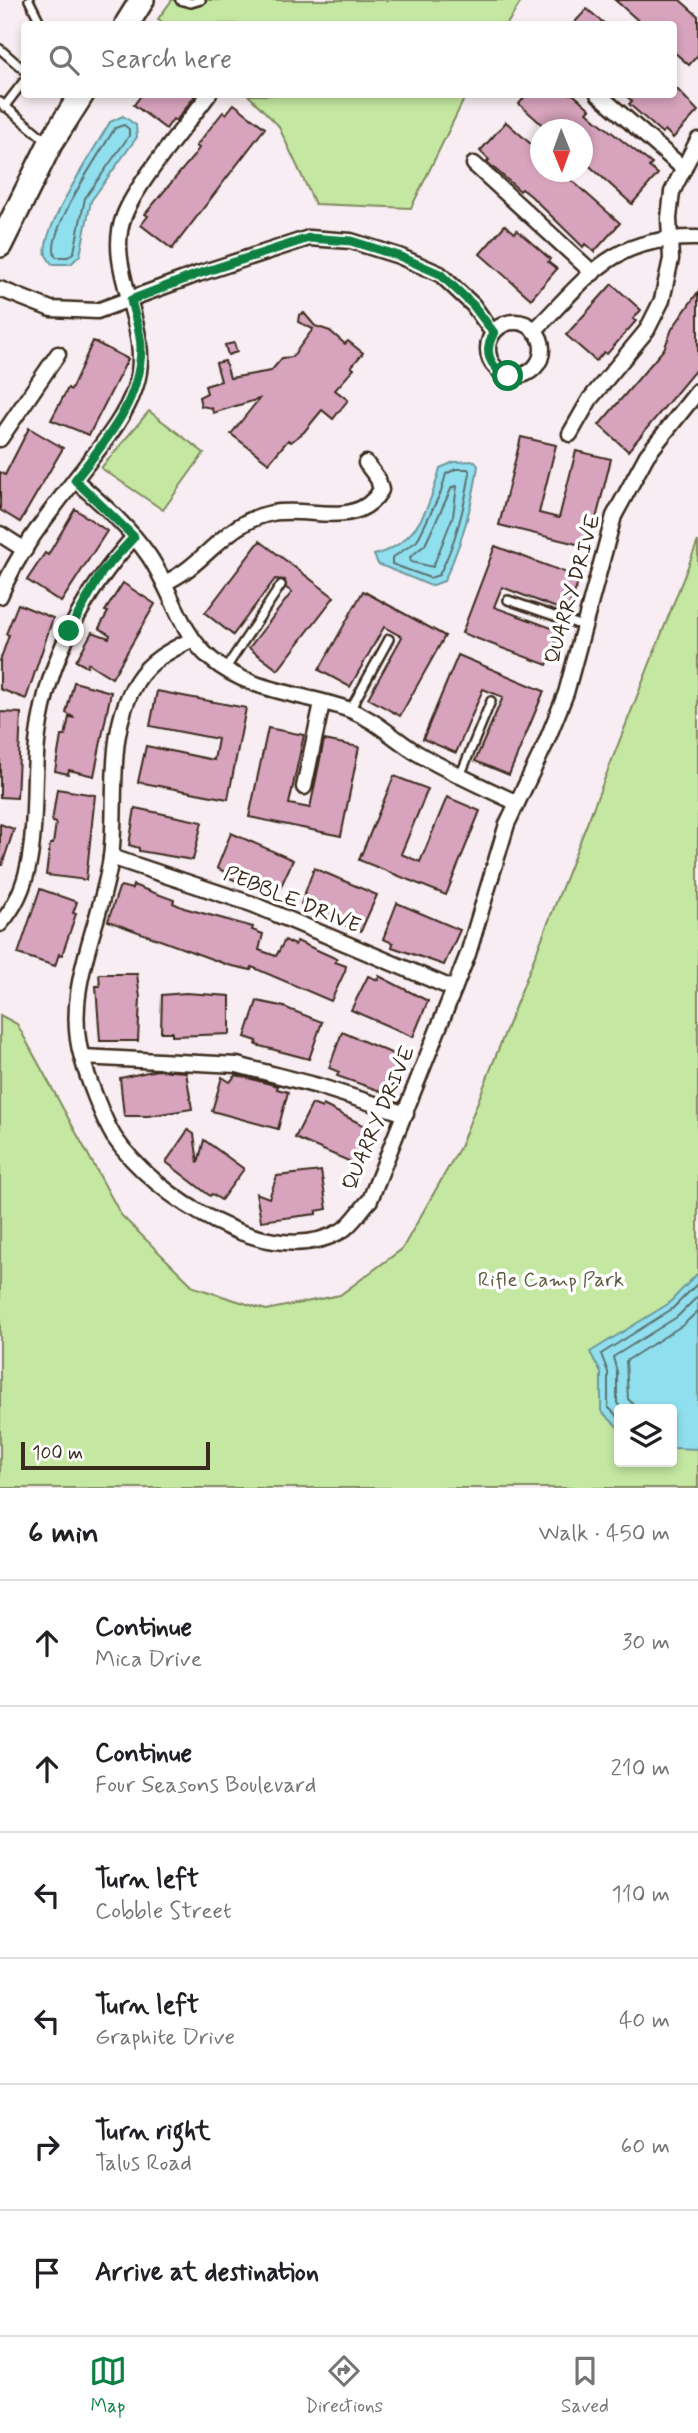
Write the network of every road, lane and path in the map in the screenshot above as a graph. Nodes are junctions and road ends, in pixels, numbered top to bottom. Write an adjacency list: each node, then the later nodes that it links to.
1 (29, 0): 5 (lane)
2 (142, 0): 6 (main road)
3 (180, 0): 4 (lane)
4 (201, 0)
5 (40, 21)
6 (129, 21)
7 (0, 49): 8 (lane)
8 (21, 67)
9 (21, 84): 13 (lane)
10 (79, 98): 15 (main road)
11 (206, 98): 23 (street)
12 (603, 98): 17 (street)
13 (2, 105): 15 (lane)
14 (698, 140): 17 (street)
15 (50, 144): 20 (main road)
16 (474, 164): 21 (street)
17 (684, 169): 18 (street)
18 (668, 237): 19 (street); 21 (street); 28 (street)
19 (698, 238)
20 (0, 245)
21 (593, 273): 24 (street)
22 (0, 289): 23 (street)
23 (131, 300): 25 (street); 31 (street)
24 (534, 331): 25 (street); 25 (street)
25 (494, 333)
26 (58, 354): 29 (street)
27 (698, 391): 39 (street, QUARRY DRIVE)
28 (570, 434)
29 (0, 439)
30 (366, 463): 35 (street)
31 (75, 480): 33 (street); 34 (street)
32 (0, 534): 34 (street)
33 (134, 537): 35 (street); 50 (street)
34 (25, 550): 37 (street)
35 (164, 583): 41 (street)
36 (282, 585): 42 (lane)
37 (0, 596)
38 (508, 600): 39 (lane)
39 (583, 626): 48 (street, QUARRY DRIVE)
40 (389, 639): 45 (lane)
41 (191, 640): 42 (street); 49 (street, QUARRY DRIVE)
42 (226, 668): 44 (street)
43 (491, 701): 46 (lane)
44 (322, 703): 45 (street); 47 (street)
45 (350, 710): 46 (street)
46 (460, 776): 48 (street)
47 (304, 787)
48 (517, 803): 51 (street, QUARRY DRIVE)
49 (111, 857): 51 (street, PEBBLE DRIVE); 52 (street, QUARRY DRIVE)
50 (0, 924)
51 (454, 989): 53 (street, QUARRY DRIVE)
52 (82, 1057): 53 (street); 53 (street, QUARRY DRIVE)
53 (406, 1114)

